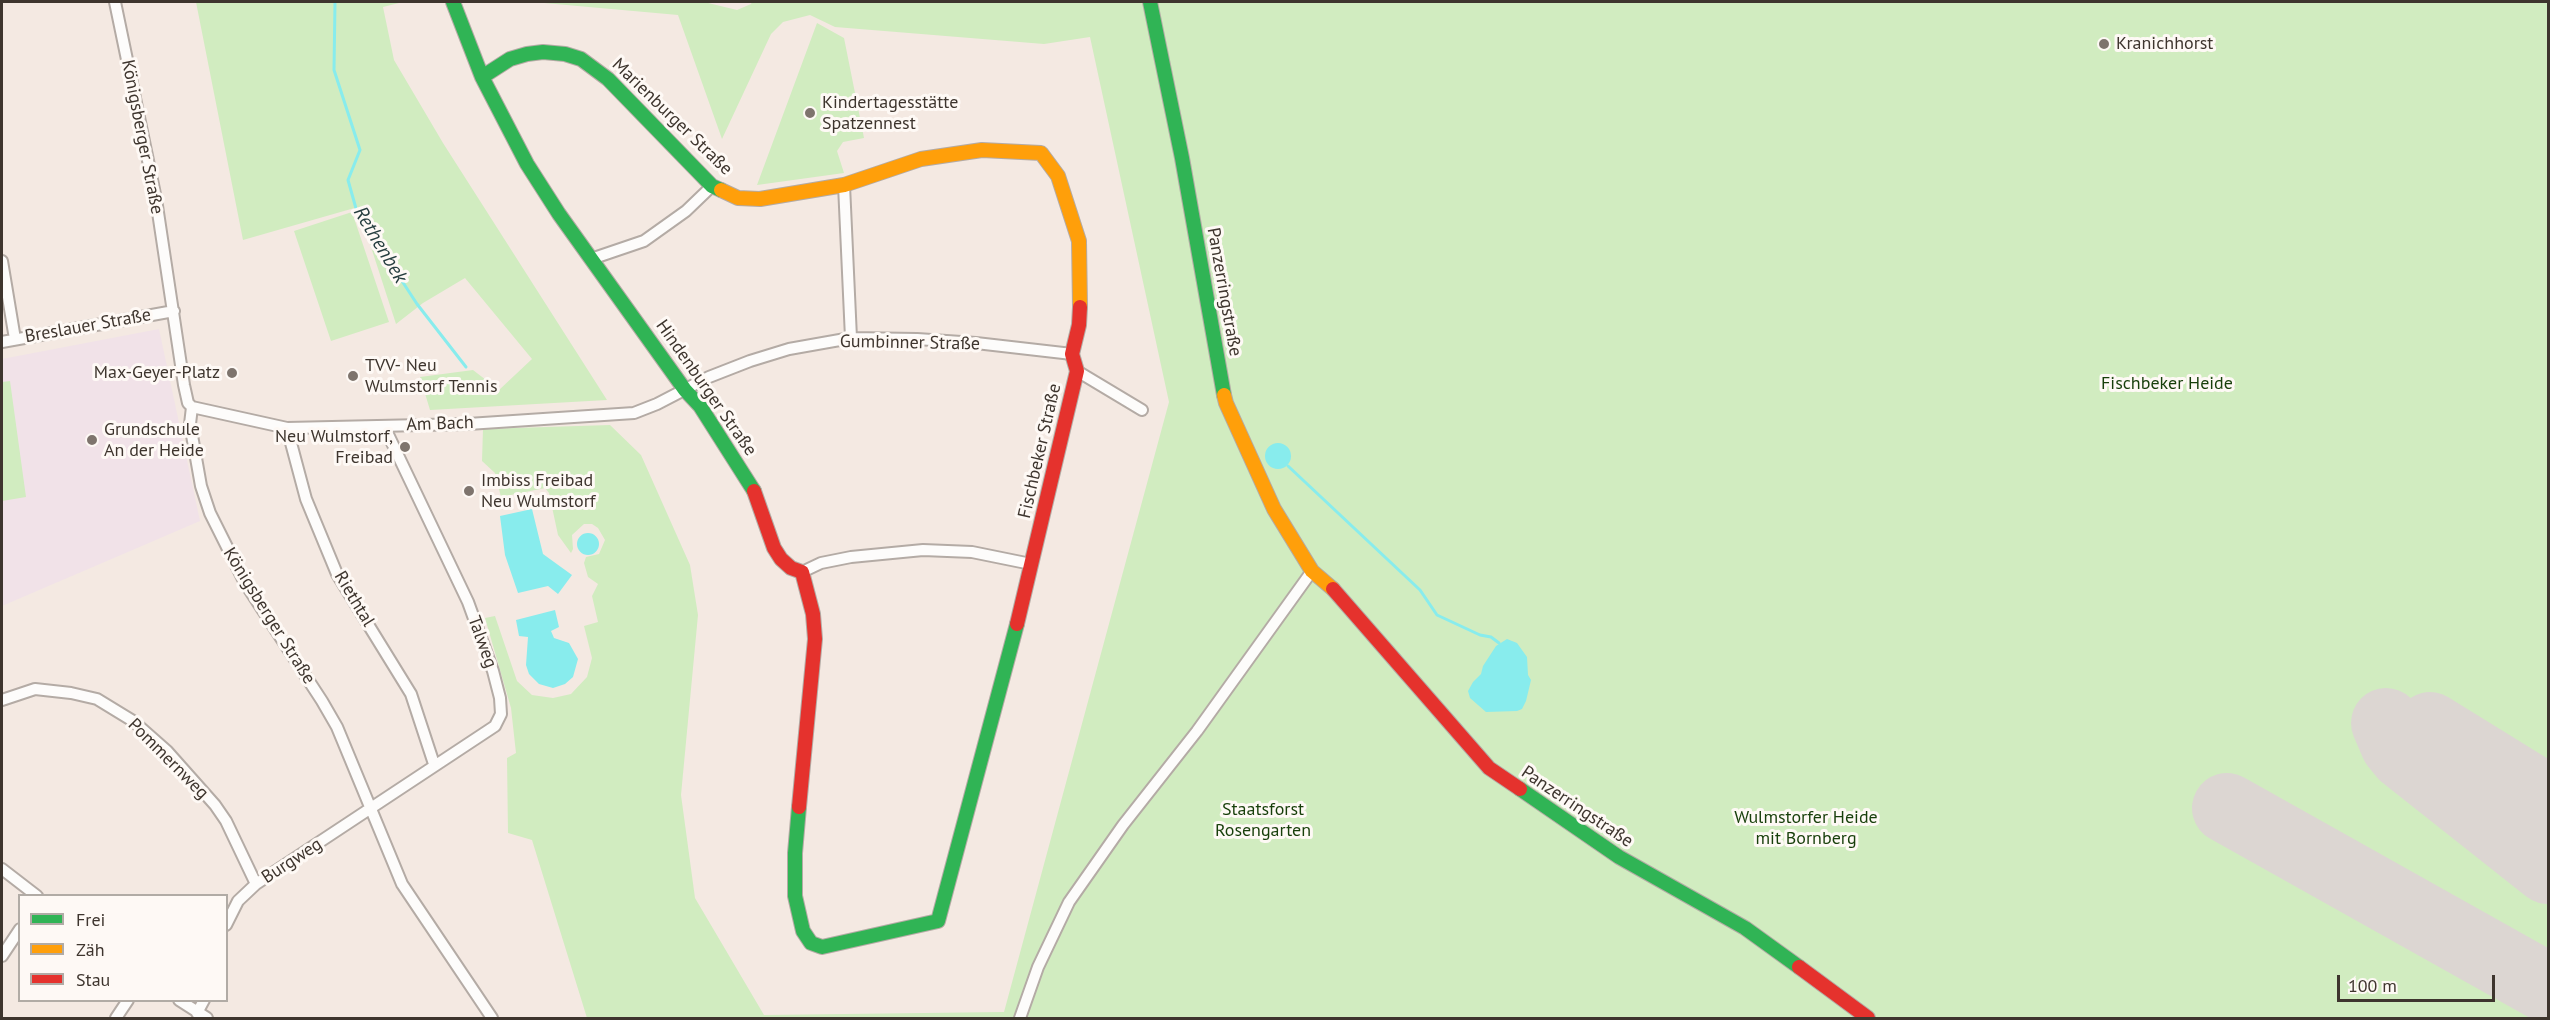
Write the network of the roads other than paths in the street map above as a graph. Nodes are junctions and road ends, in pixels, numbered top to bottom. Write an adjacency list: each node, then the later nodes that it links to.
1 (115, 2): 9 (street, Königsberger Straße)
2 (453, 2): 4 (street, Hindenburger Straße)
3 (1150, 2): 21 (street, Panzerringstraße)
4 (482, 77): 6 (street, Marienburger Straße); 7 (street, Hindenburger Straße)
5 (844, 185): 6 (street, Marienburger Straße); 10 (street); 13 (street, Fischbeker Straße)
6 (712, 186): 7 (street)
7 (591, 259): 15 (street, Hindenburger Straße)
8 (2, 261): 11 (street)
9 (174, 311): 11 (street, Breslauer Straße); 16 (street, Königsberger Straße)
10 (851, 338): 13 (street, Gumbinner Straße); 15 (street, Gumbinner Straße)
11 (15, 339): 12 (street, Breslauer Straße)
12 (2, 342)
13 (1072, 354): 14 (street, Fischbeker Straße)
14 (1077, 371): 17 (street); 20 (street, Fischbeker Straße)
15 (685, 390): 18 (street, Am Bach); 22 (street, Hindenburger Straße)
16 (192, 408): 19 (street, Am Bach); 25 (street, Königsberger Straße)
17 (1142, 410)
18 (384, 426): 19 (street, Am Bach); 24 (street, Talweg)
19 (287, 428): 24 (street, Riethtal)
20 (1031, 564): 22 (street); 22 (street, Fischbeker Straße)
21 (1312, 571): 37 (street); 38 (street, Panzerringstraße)
22 (802, 572)
23 (2, 700): 27 (street, Pommernweg)
24 (434, 764): 25 (street, Talweg)
25 (370, 809): 27 (street, Burgweg); 36 (street, Königsberger Straße)
26 (2, 869): 28 (street)
27 (256, 884): 29 (street, Burgweg)
28 (34, 894)
29 (228, 921)
30 (18, 932): 31 (street)
31 (2, 956)
32 (127, 1002): 35 (street)
33 (182, 1002): 34 (street)
34 (202, 1016)
35 (116, 1018)
36 (492, 1018)
37 (1020, 1018)
38 (1868, 1018)

